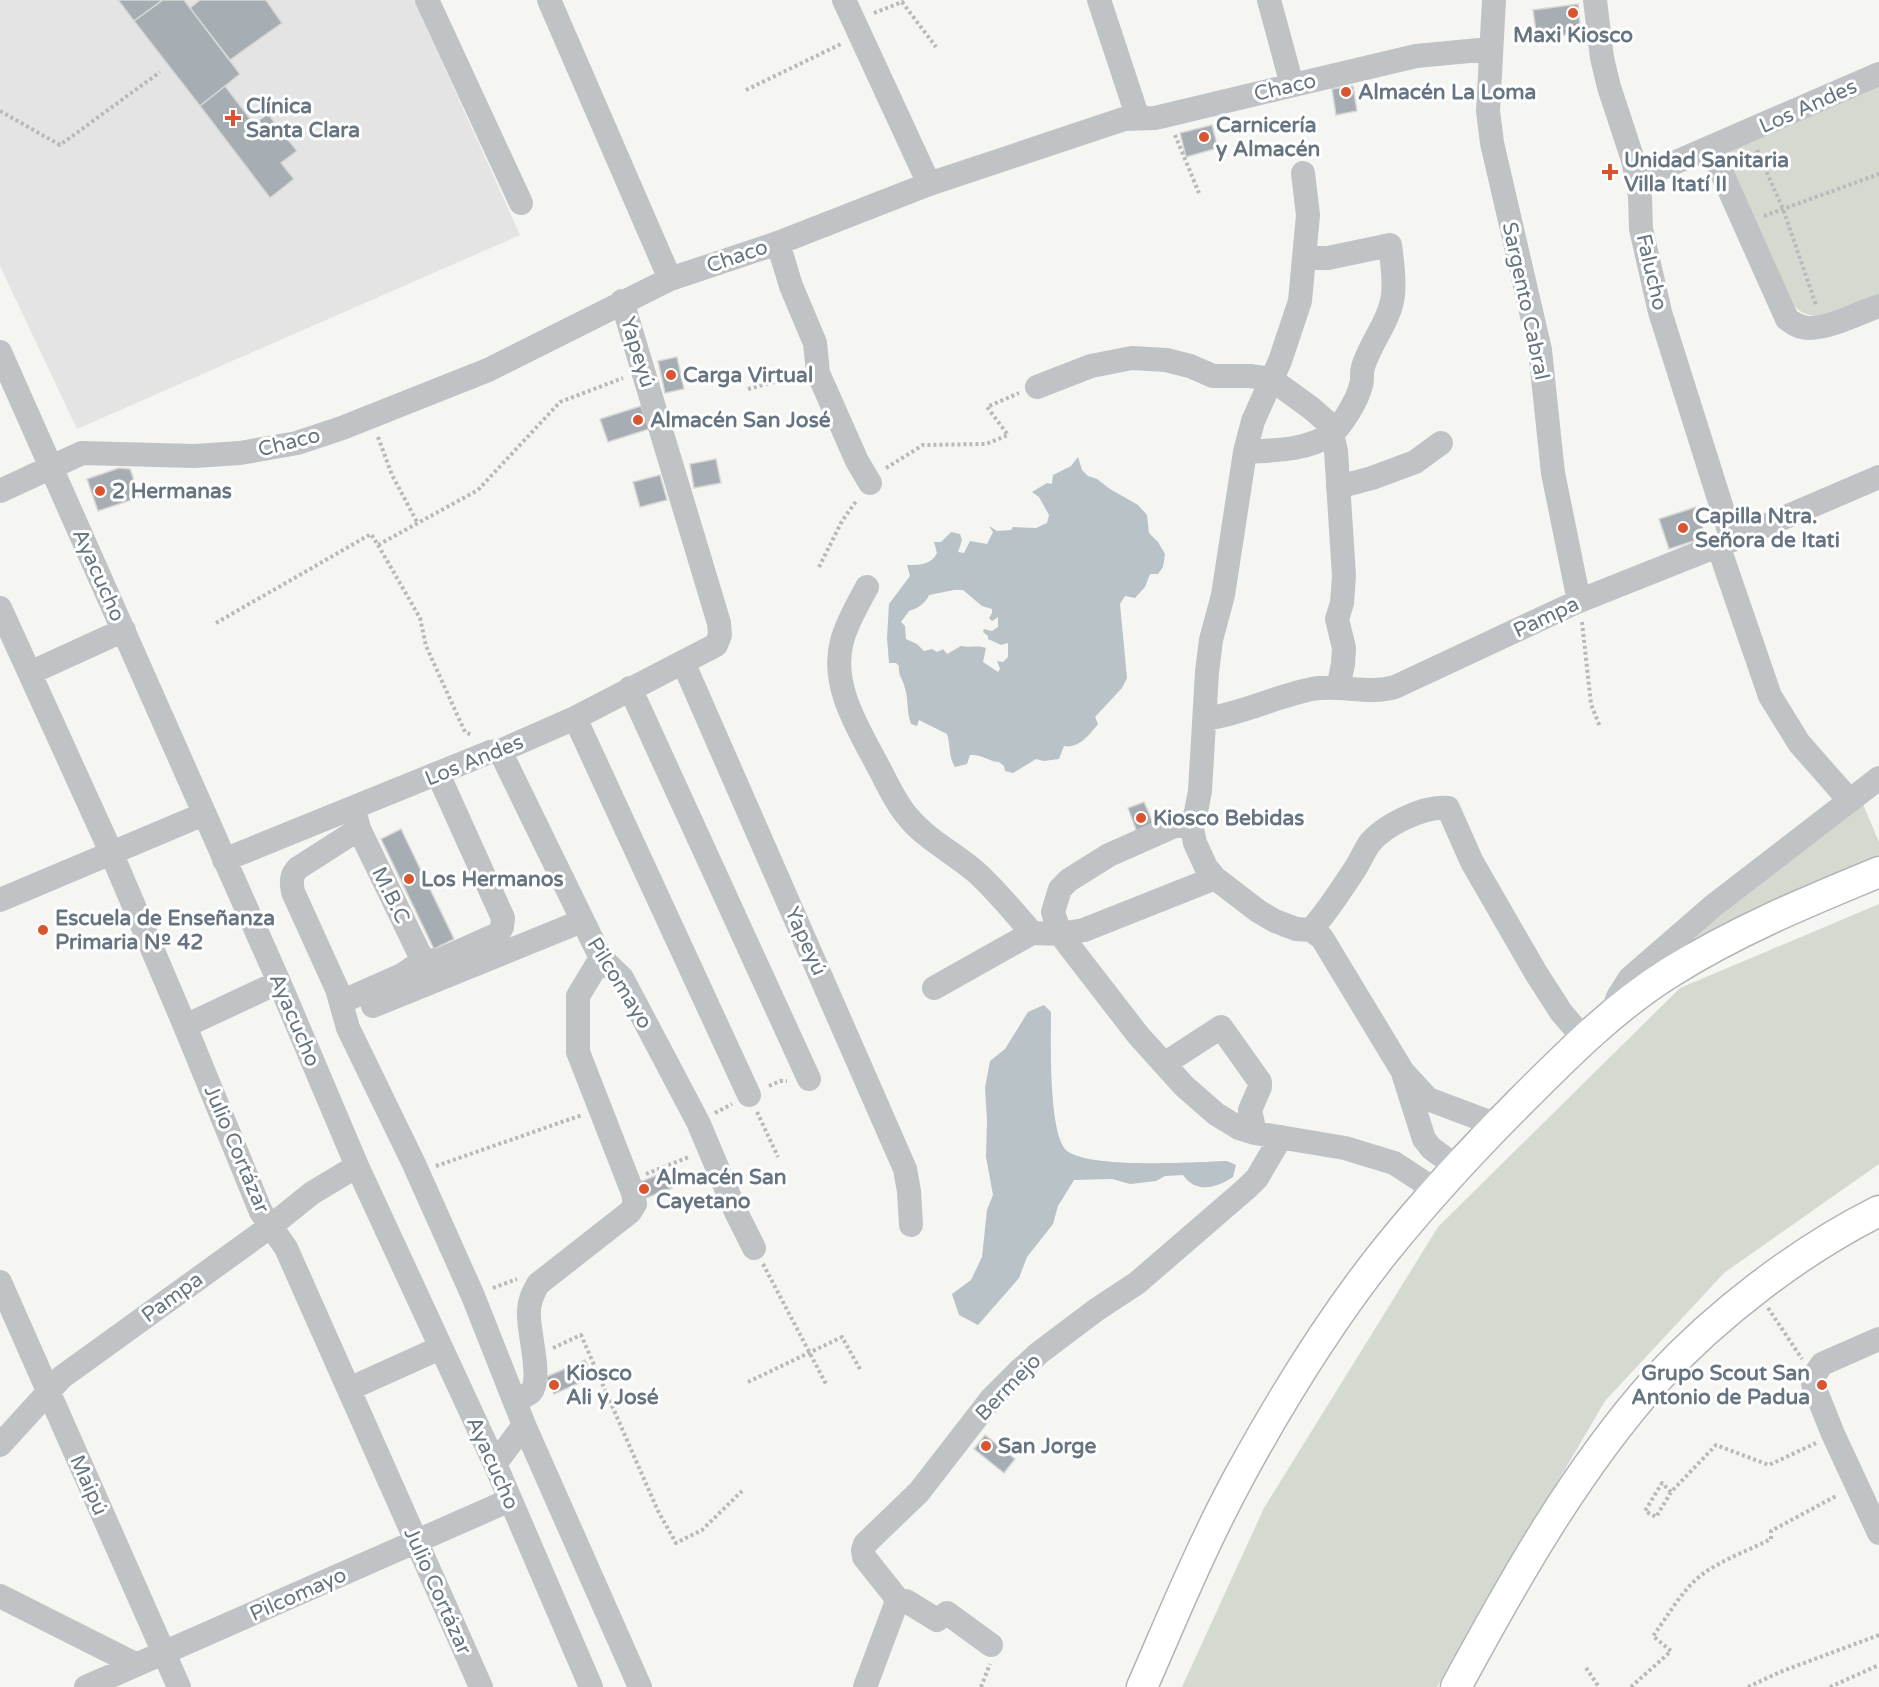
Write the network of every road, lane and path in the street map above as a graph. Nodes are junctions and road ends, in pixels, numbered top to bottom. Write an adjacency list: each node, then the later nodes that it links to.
1 (427, 0): 26 (street)
2 (549, 0): 31 (street)
3 (1099, 0): 16 (street)
4 (1269, 0): 12 (street)
5 (1494, 0): 9 (street, Sargento Cabral)
6 (1595, 0): 23 (street, Falucho)
7 (852, 19): 8 (path); 13 (path); 24 (street)
8 (936, 47)
9 (1490, 49): 12 (street, Chaco); 55 (street, Sargento Cabral)
10 (159, 72): 14 (path)
11 (1879, 74): 18 (street, Los Andes)
12 (1292, 85): 15 (street, Chaco)
13 (746, 90)
14 (0, 111)
15 (1167, 115): 16 (street, Chaco); 25 (path)
16 (1138, 118): 24 (street, Chaco)
17 (1766, 144): 19 (path)
18 (1711, 148): 23 (street, Los Andes); 28 (street)
19 (1756, 148): 20 (path); 27 (path)
20 (1746, 152)
21 (1303, 172): 30 (street)
22 (1879, 174): 27 (path)
23 (1637, 179): 51 (street, Falucho)
24 (929, 184): 29 (street, Chaco)
25 (1199, 193)
26 (521, 203)
27 (1783, 209): 28 (path); 34 (path)
28 (1745, 224): 34 (street)
29 (777, 243): 31 (street, Chaco); 37 (street)
30 (1305, 258): 38 (street); 42 (street)
31 (670, 279): 32 (street, Chaco)
32 (622, 301): 36 (street, Yapeyú); 41 (street, Chaco)
33 (1879, 306): 34 (street)
34 (1824, 326)
35 (0, 352): 45 (street, Ayacucho)
36 (644, 370): 50 (path); 59 (street, Yapeyú)
37 (818, 373): 40 (path); 47 (street)
38 (1271, 379): 39 (street); 42 (street); 44 (street)
39 (1037, 387): 47 (path)
40 (748, 389)
41 (371, 416): 45 (street, Chaco); 50 (path)
42 (1332, 434): 44 (street); 48 (street)
43 (1441, 443): 48 (street)
44 (1245, 452): 65 (street)
45 (50, 467): 49 (street, Chaco); 58 (street, Ayacucho)
46 (1879, 477): 51 (street, Pampa)
47 (870, 483): 53 (path)
48 (1338, 487): 63 (street)
49 (0, 491)
50 (417, 522): 52 (path)
51 (1725, 542): 55 (street, Pampa); 70 (street, Falucho)
52 (378, 545): 57 (path); 67 (path)
53 (819, 567)
54 (867, 587): 81 (street)
55 (1579, 601): 63 (street, Pampa); 66 (path)
56 (0, 608): 61 (street, Julio Cortázar)
57 (216, 623)
58 (124, 630): 61 (street); 71 (street, Ayacucho)
59 (716, 645): 60 (street, Los Andes)
60 (683, 662): 62 (street, Los Andes); 108 (street, Yapeyú)
61 (30, 673): 74 (street, Julio Cortázar)
62 (630, 688): 64 (street, Los Andes); 93 (street)
63 (1338, 688): 65 (street, Pampa)
64 (575, 718): 67 (street, Los Andes); 94 (street)
65 (1205, 719): 73 (street)
66 (1600, 727)
67 (495, 751): 68 (street, Los Andes); 79 (street, Pilcomayo)
68 (438, 774): 72 (street, Los Andes); 84 (street)
69 (1879, 778): 70 (street)
70 (1850, 801): 88 (street)
71 (204, 814): 74 (street); 75 (street, Ayacucho)
72 (357, 819): 75 (street, Los Andes); 84 (street, M.B.C); 87 (street, Ayacucho)
73 (1191, 824): 77 (street); 82 (street)
74 (111, 852): 78 (street); 89 (street, Julio Cortázar)
75 (225, 860): 85 (street, Ayacucho)
76 (1879, 872): 88 (main road)
77 (1215, 878): 80 (street); 82 (street)
78 (0, 900)
79 (582, 921): 83 (street, Pilcomayo); 87 (street)
80 (1311, 930): 90 (street); 92 (street)
81 (1032, 933): 82 (street); 86 (street)
82 (1060, 934): 91 (street)
83 (601, 958): 95 (street); 96 (street, Pilcomayo)
84 (423, 961): 87 (street)
85 (279, 982): 89 (street); 102 (street, Ayacucho)
86 (934, 988)
87 (343, 1009): 104 (street, Ayacucho)
88 (1612, 1013): 90 (main road)
89 (185, 1026): 109 (street, Julio Cortázar)
90 (1584, 1039): 97 (main road)
91 (1164, 1064): 98 (street); 98 (street)
92 (1403, 1072): 97 (street); 103 (street)
93 (809, 1079): 94 (path)
94 (749, 1095): 96 (path); 101 (path)
95 (600, 1109): 104 (path); 105 (street)
96 (699, 1122): 100 (street, Pilcomayo)
97 (1497, 1125): 103 (main road)
98 (1255, 1133): 99 (street)
99 (1281, 1137): 106 (street); 137 (street, Bermejo)
100 (710, 1149): 105 (path); 110 (street, Pilcomayo)
101 (778, 1157)
102 (357, 1166): 109 (street, Pampa); 116 (street, Ayacucho)
103 (1458, 1168): 106 (main road)
104 (417, 1173): 113 (street, Ayacucho)
105 (628, 1182): 112 (street)
106 (1437, 1191): 150 (main road)
107 (1879, 1211): 151 (main road)
108 (911, 1225)
109 (271, 1226): 123 (street, Julio Cortázar); 124 (street, Pampa)
110 (754, 1248): 117 (path)
111 (0, 1282): 124 (street, Maipú)
112 (538, 1284): 113 (path); 118 (street)
113 (473, 1296): 125 (street, Ayacucho)
114 (1768, 1308): 120 (path)
115 (1879, 1339): 120 (street)
116 (440, 1348): 123 (street); 129 (street, Ayacucho)
117 (810, 1352): 119 (path); 121 (path); 122 (path)
118 (533, 1357): 125 (street); 131 (path)
119 (861, 1371)
120 (1816, 1371): 127 (street)
121 (748, 1382)
122 (826, 1384)
123 (349, 1389): 135 (street, Julio Cortázar)
124 (48, 1392): 128 (street, Pampa); 140 (street, Maipú)
125 (514, 1400): 126 (street, Ayacucho)
126 (524, 1425): 129 (street); 148 (street, Ayacucho)
127 (1833, 1434): 130 (street); 132 (path)
128 (0, 1445)
129 (495, 1464): 133 (street, Ayacucho)
130 (1857, 1485): 134 (street); 153 (path)
131 (742, 1491)
132 (1671, 1491): 132 (path)
133 (510, 1500): 135 (street, Pilcomayo); 147 (street, Ayacucho)
134 (1879, 1533)
135 (416, 1541): 140 (street, Pilcomayo); 146 (street, Julio Cortázar)
136 (0, 1596): 141 (street)
137 (896, 1604): 139 (street); 149 (street)
138 (1879, 1635): 154 (path)
139 (991, 1645)
140 (164, 1653): 141 (street, Pilcomayo); 145 (street, Maipú)
141 (135, 1664): 144 (street, Pilcomayo)
142 (1879, 1665): 155 (path)
143 (1586, 1668): 152 (path)
144 (86, 1687)
145 (179, 1687)
146 (481, 1687)
147 (591, 1687)
148 (640, 1687)
149 (865, 1687)
150 (1142, 1687)
151 (1456, 1687)
152 (1599, 1687)
153 (1631, 1687)
154 (1748, 1687)
155 (1830, 1687)

